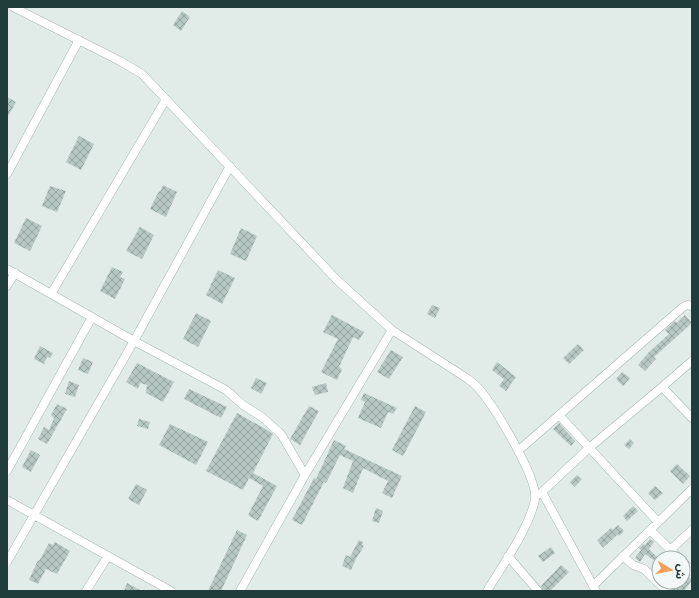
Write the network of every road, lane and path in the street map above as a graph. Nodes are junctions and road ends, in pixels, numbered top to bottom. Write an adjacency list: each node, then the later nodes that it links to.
1 (13, 7): 2 (street)
2 (79, 40): 3 (street); 5 (street)
3 (166, 99): 4 (street); 8 (street)
4 (230, 166): 11 (street); 12 (street)
5 (7, 174)
6 (11, 271): 7 (street); 8 (street)
7 (7, 286)
8 (51, 294): 10 (street)
9 (692, 306): 15 (street)
10 (92, 318): 12 (street); 19 (street)
11 (392, 330): 18 (street); 20 (street)
12 (134, 341): 20 (street); 24 (street)
13 (692, 361): 14 (street)
14 (662, 387): 16 (street); 17 (street)
15 (559, 415): 17 (street); 18 (street)
16 (692, 418)
17 (589, 448): 22 (street); 25 (street)
18 (519, 450): 22 (street)
19 (7, 471)
20 (305, 475): 36 (street)
21 (691, 493): 25 (street)
22 (539, 494): 30 (street); 33 (street)
23 (7, 500): 24 (street)
24 (34, 515): 29 (street); 32 (street)
25 (658, 522): 26 (street)
26 (650, 530): 28 (street); 31 (street)
27 (692, 530): 28 (street)
28 (670, 550)
29 (108, 556): 34 (street); 35 (street)
30 (508, 556): 37 (street); 38 (street)
31 (623, 556): 33 (street); 39 (street)
32 (7, 562)
33 (595, 589)
34 (86, 591)
35 (171, 591)
36 (240, 591)
37 (487, 591)
38 (538, 591)
39 (667, 591)

